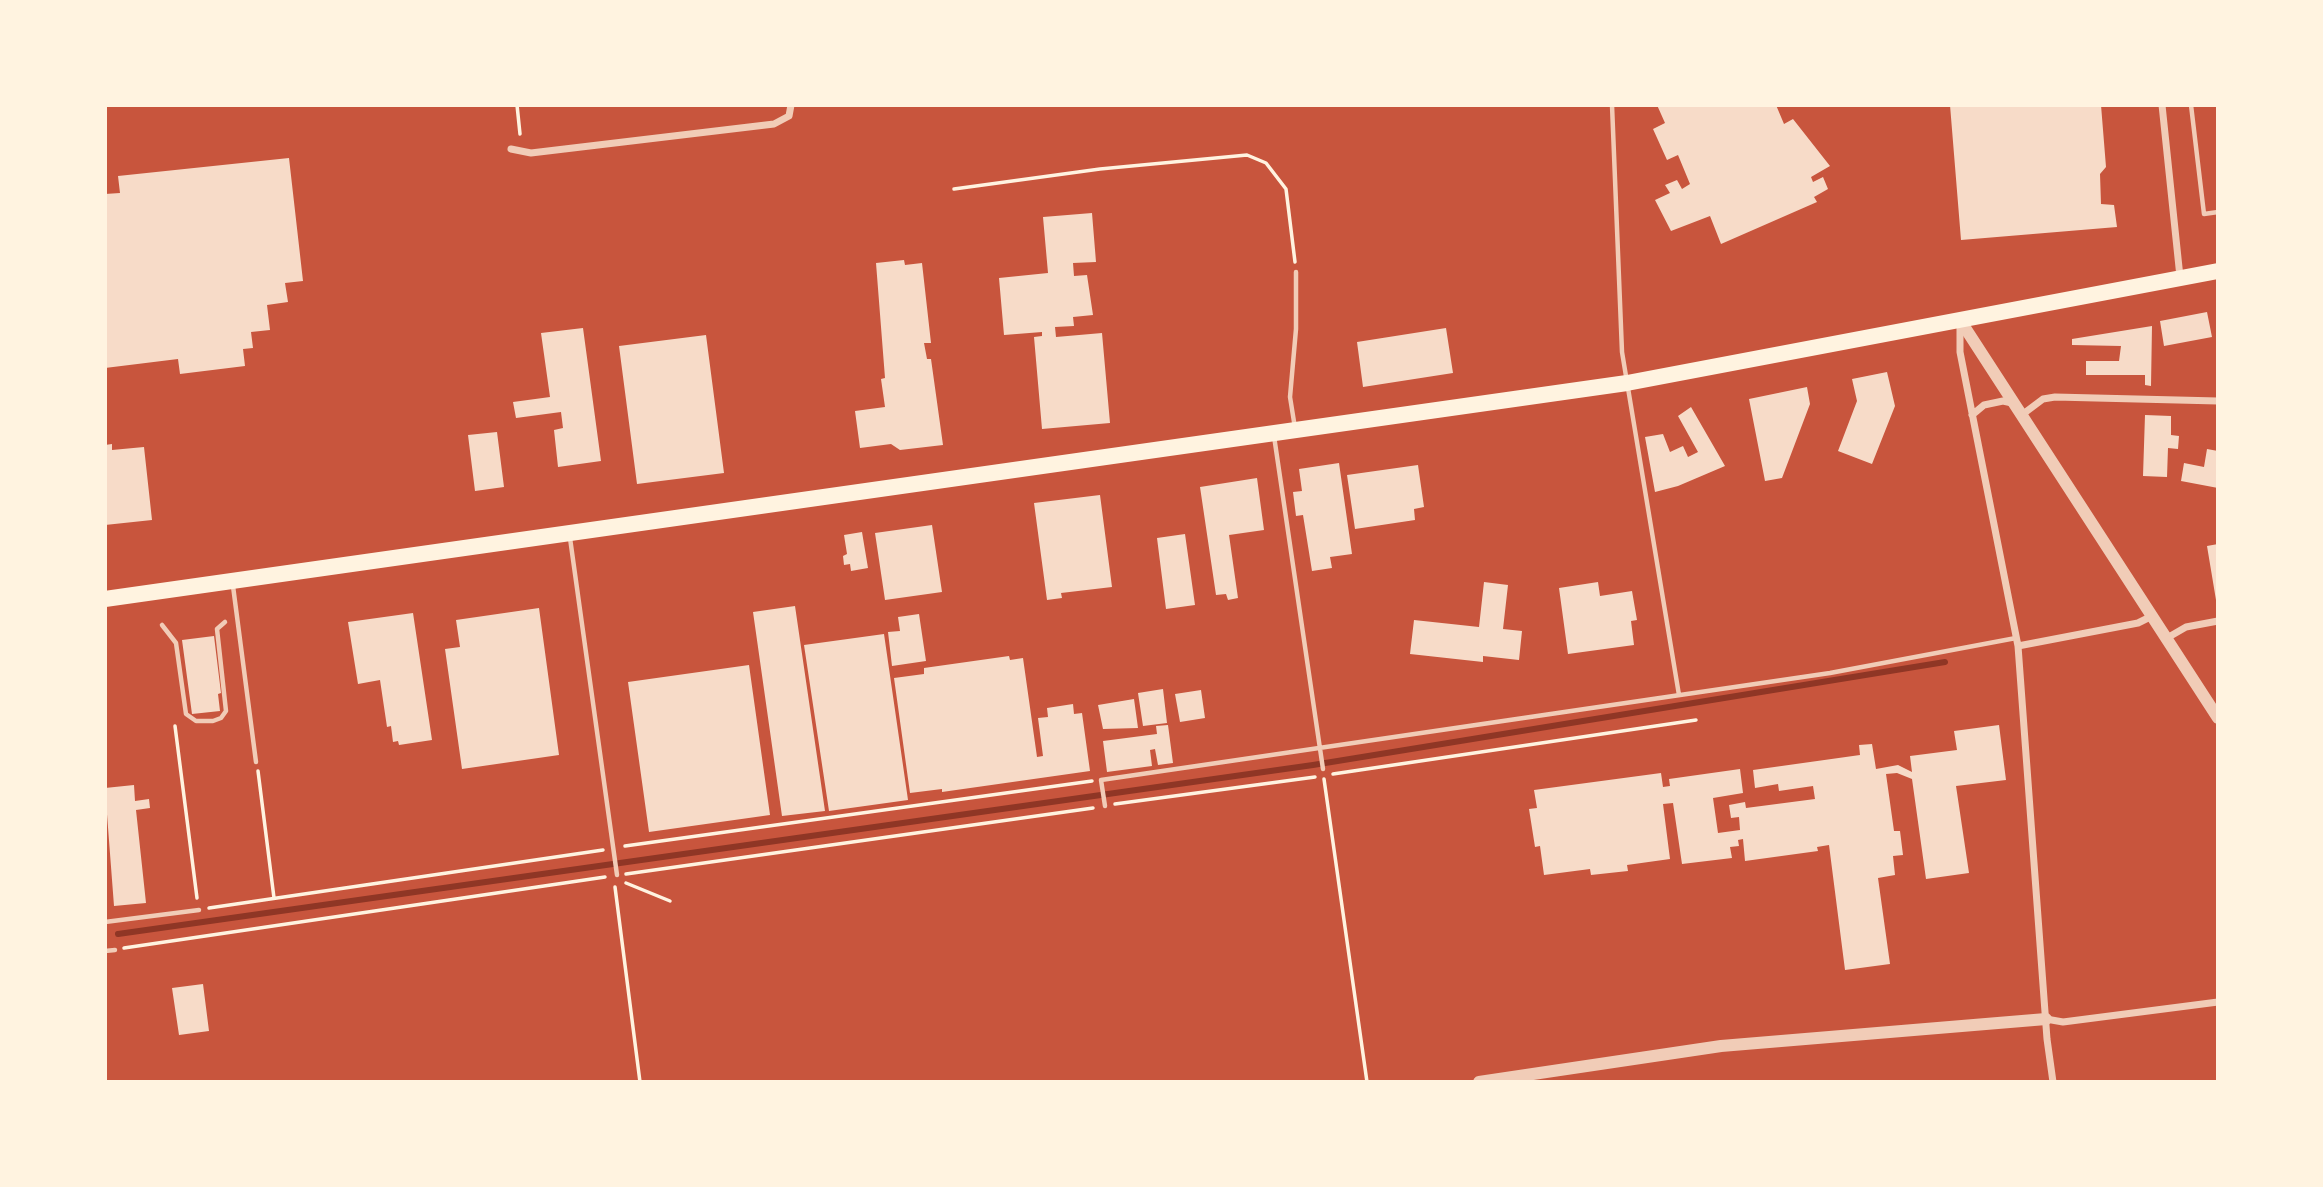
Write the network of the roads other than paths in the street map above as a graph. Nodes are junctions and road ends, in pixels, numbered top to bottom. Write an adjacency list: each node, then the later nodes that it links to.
1 (791, 105): 5 (street)
2 (1612, 105): 11 (lane)
3 (2161, 105): 9 (street)
4 (2191, 105): 6 (lane)
5 (511, 149)
6 (2218, 212)
7 (2218, 271): 9 (highway)
8 (1296, 272): 15 (lane)
9 (2180, 278): 10 (highway)
10 (1960, 320): 11 (highway); 13 (street); 14 (street)
11 (1627, 383): 15 (highway); 26 (lane)
12 (2218, 401): 13 (street)
13 (2020, 409): 14 (street); 20 (street)
14 (1972, 415): 25 (street)
15 (1295, 430): 16 (highway)
16 (1273, 432): 17 (highway); 28 (lane)
17 (569, 534): 18 (highway); 32 (lane)
18 (232, 581): 19 (highway); 29 (lane)
19 (105, 599)
20 (2152, 616): 24 (street); 25 (street)
21 (2218, 621): 24 (street)
22 (225, 622): 23 (lane)
23 (162, 625)
24 (2167, 638): 27 (street)
25 (2018, 642): 26 (lane); 38 (street)
26 (1679, 695): 28 (lane)
27 (2218, 718)
28 (1321, 751): 30 (lane); 31 (lane)
29 (256, 762)
30 (1323, 769)
31 (1104, 804)
32 (617, 873)
33 (199, 910): 34 (lane)
34 (105, 922)
35 (115, 950): 36 (lane)
36 (105, 951)
37 (2218, 1002): 38 (street)
38 (2046, 1019): 39 (street); 40 (street)
39 (1479, 1082)
40 (2053, 1082)

